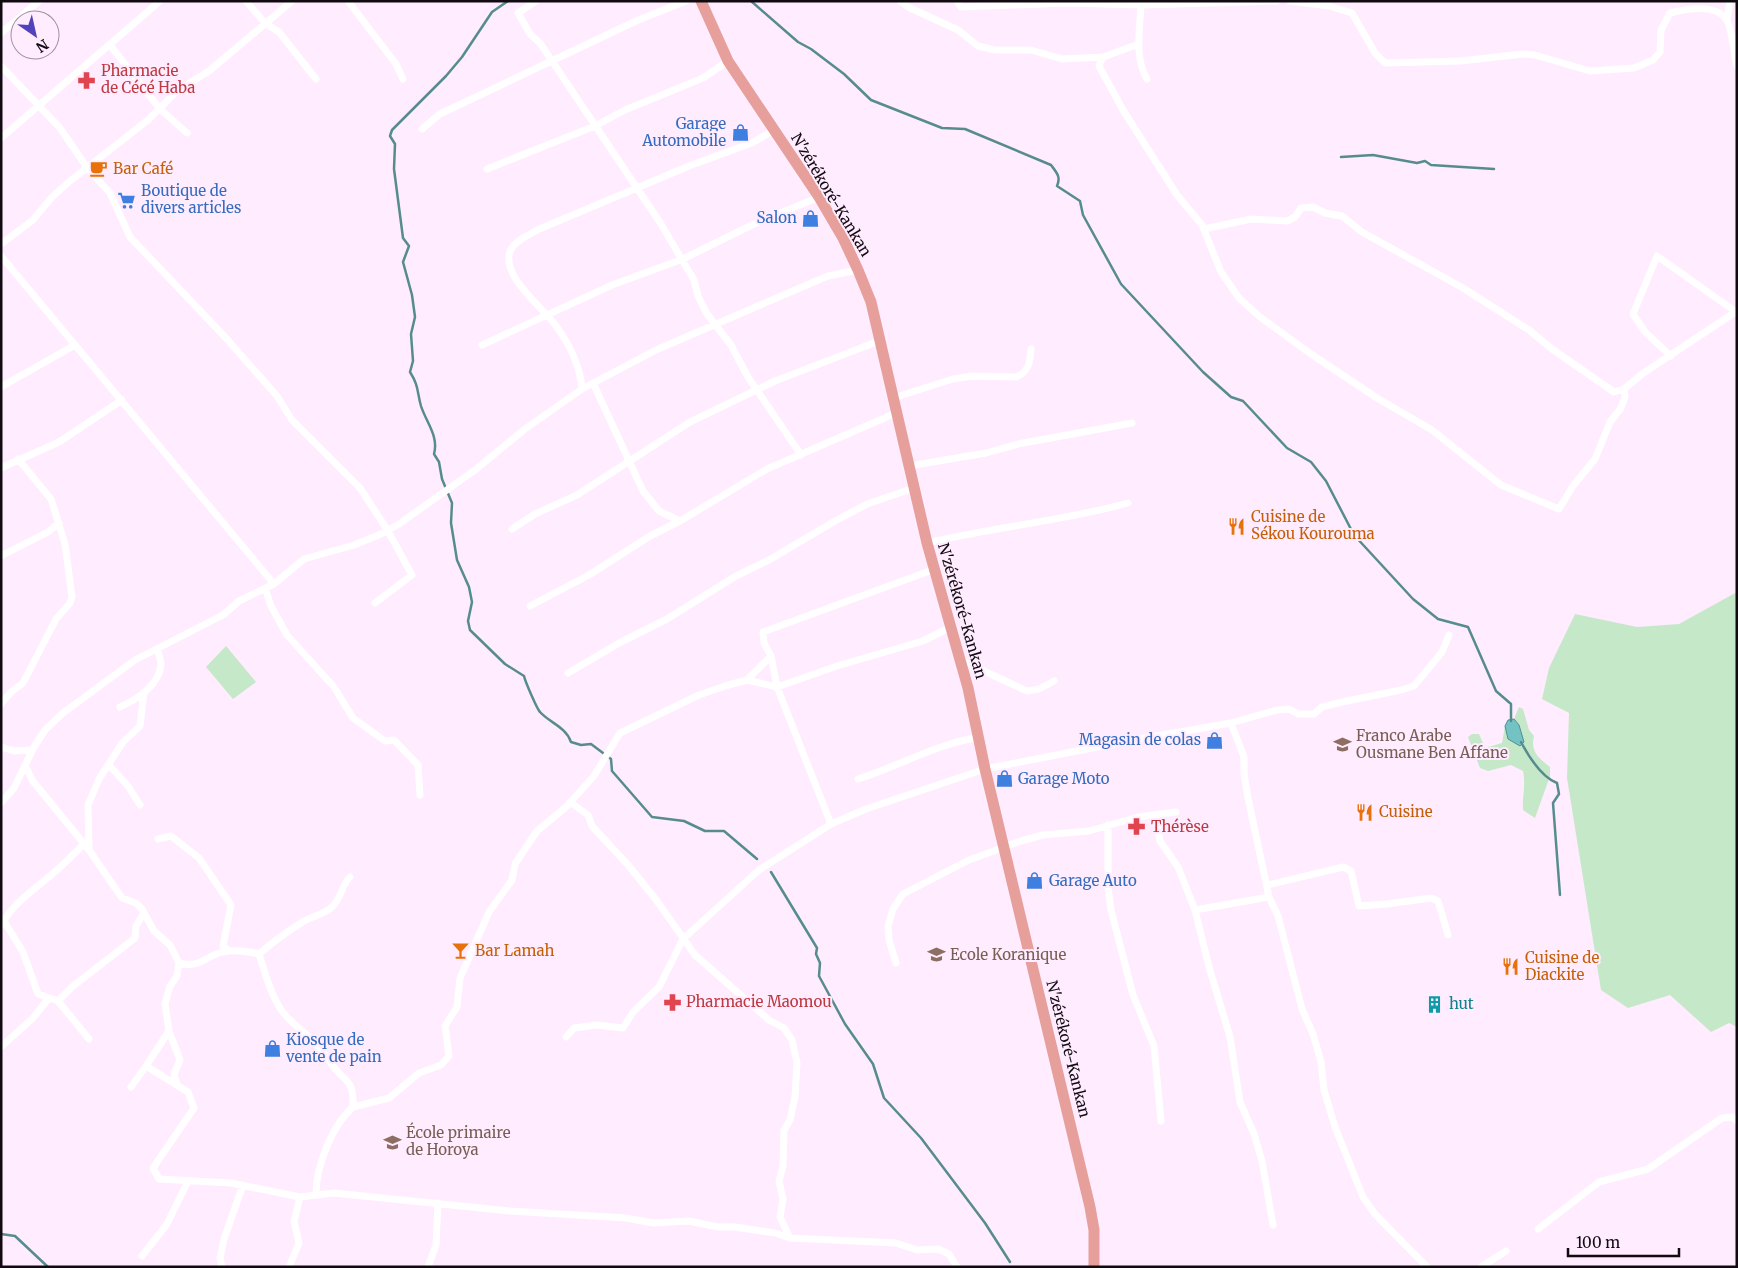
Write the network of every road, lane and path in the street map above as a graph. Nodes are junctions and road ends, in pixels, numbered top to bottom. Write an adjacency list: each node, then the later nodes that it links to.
1 (40, 1): 17 (street)
2 (160, 1): 19 (street)
3 (246, 1): 16 (street)
4 (292, 1): 16 (street)
5 (348, 1): 26 (street)
6 (536, 1): 22 (street)
7 (686, 1): 22 (street)
8 (701, 1): 21 (highway, N'zérékoré-Kankan)
9 (900, 1): 20 (street)
10 (958, 1): 14 (street)
11 (1277, 1): 14 (street)
12 (1290, 1): 15 (street)
13 (1730, 1): 15 (street)
14 (1141, 3): 18 (street)
15 (1727, 20): 24 (street)
16 (265, 23): 25 (street); 29 (street)
17 (1, 33)
18 (1139, 44): 20 (street); 27 (street)
19 (110, 45): 28 (street); 29 (street)
20 (1103, 58): 39 (street)
21 (728, 61): 30 (street); 32 (highway, N'zérékoré-Kankan)
22 (551, 63): 30 (street); 31 (street)
23 (1, 66): 28 (street)
24 (1737, 66)
25 (316, 79)
26 (403, 79)
27 (1147, 79)
28 (40, 104): 34 (street); 35 (street)
29 (160, 108): 33 (street); 35 (street)
30 (595, 126): 36 (street); 37 (street)
31 (422, 129)
32 (774, 130): 37 (street); 38 (highway, N'zérékoré-Kankan)
33 (187, 133)
34 (1, 138)
35 (88, 169): 40 (street); 71 (street)
36 (487, 169)
37 (635, 189): 42 (street); 45 (street)
38 (819, 197): 42 (street); 43 (highway, N'zérékoré-Kankan)
39 (1204, 229): 55 (street); 55 (street)
40 (1, 244)
41 (1, 256): 48 (street)
42 (683, 259): 45 (street); 46 (street)
43 (858, 270): 46 (street); 47 (highway, N'zérékoré-Kankan)
44 (1736, 312): 51 (street); 51 (street)
45 (547, 314): 49 (street); 54 (street)
46 (714, 325): 52 (street); 56 (street)
47 (879, 341): 56 (street); 57 (highway, N'zérékoré-Kankan)
48 (75, 345): 53 (street); 58 (street)
49 (482, 345)
50 (1031, 349): 57 (street)
51 (1671, 356): 55 (street)
52 (593, 383): 54 (street); 63 (street)
53 (1, 387)
54 (582, 389): 71 (street)
55 (1624, 389)
56 (757, 390): 61 (street); 63 (street)
57 (892, 398): 59 (highway, N'zérékoré-Kankan)
58 (122, 400): 62 (street); 75 (street)
59 (896, 413): 61 (street); 64 (highway, N'zérékoré-Kankan)
60 (1132, 423): 64 (street)
61 (801, 455): 68 (street)
62 (18, 459): 65 (street); 69 (street)
63 (631, 461): 68 (street); 70 (street)
64 (909, 466): 66 (highway, N'zérékoré-Kankan)
65 (1, 468)
66 (914, 488): 72 (highway, N'zérékoré-Kankan); 84 (street)
67 (1128, 502): 72 (street)
68 (680, 521): 78 (street)
69 (59, 523): 73 (street); 89 (street)
70 (512, 529)
71 (388, 531): 75 (street); 77 (street)
72 (927, 542): 74 (highway, N'zérékoré-Kankan)
73 (1, 556)
74 (935, 570): 79 (highway, N'zérékoré-Kankan); 82 (street)
75 (274, 584): 76 (street)
76 (265, 588): 81 (street); 99 (street)
77 (375, 603)
78 (530, 606)
79 (951, 627): 83 (highway, N'zérékoré-Kankan); 87 (street)
80 (1449, 636): 91 (street)
81 (156, 648): 88 (street); 94 (street)
82 (771, 656): 85 (street); 87 (street)
83 (960, 660): 86 (street); 92 (highway, N'zérékoré-Kankan)
84 (568, 673)
85 (747, 680): 87 (street); 101 (street)
86 (1054, 681)
87 (777, 687): 105 (street)
88 (144, 692): 90 (street); 96 (street)
89 (1, 704)
90 (120, 707)
91 (1231, 723): 97 (street); 111 (street)
92 (980, 737): 97 (highway, N'zérékoré-Kankan); 98 (street)
93 (1, 747): 94 (street)
94 (32, 750): 95 (street)
95 (25, 765): 100 (street); 109 (street)
96 (109, 765): 102 (street); 109 (street)
97 (985, 770): 105 (street); 108 (highway, N'zérékoré-Kankan)
98 (858, 779)
99 (420, 795)
100 (1, 802)
101 (570, 802): 117 (street); 131 (street)
102 (140, 805)
103 (1176, 812): 104 (street)
104 (1156, 815): 106 (street); 113 (street)
105 (831, 824): 117 (street)
106 (1108, 824): 108 (street); 132 (street)
107 (158, 839): 118 (street)
108 (1005, 846): 121 (street); 148 (highway, N'zérékoré-Kankan)
109 (86, 847): 114 (street); 115 (street)
110 (350, 877): 119 (street)
111 (1268, 885): 112 (street); 116 (street)
112 (1270, 897): 113 (street); 149 (street)
113 (1195, 910): 139 (street)
114 (144, 912): 120 (street); 123 (street)
115 (2, 923): 122 (street)
116 (1448, 935)
117 (683, 939): 125 (street); 141 (street)
118 (229, 951): 119 (street); 120 (street)
119 (259, 954): 131 (street)
120 (178, 963): 124 (street)
121 (896, 964)
122 (49, 998): 123 (street); 127 (street)
123 (58, 1001): 126 (street)
124 (169, 1031): 128 (street); 129 (street)
125 (566, 1037)
126 (89, 1039)
127 (1, 1047)
128 (146, 1066): 129 (street); 130 (street)
129 (177, 1084): 134 (street)
130 (131, 1087)
131 (352, 1107): 136 (street)
132 (1162, 1121)
133 (1737, 1121): 140 (street)
134 (188, 1180): 135 (street); 143 (street)
135 (243, 1185): 137 (street); 144 (street)
136 (316, 1194): 137 (street); 138 (street)
137 (300, 1197): 145 (street)
138 (438, 1203): 141 (street); 146 (street)
139 (1273, 1224)
140 (1538, 1229)
141 (790, 1238): 147 (street)
142 (1506, 1251): 150 (street)
143 (142, 1256)
144 (222, 1267)
145 (289, 1267)
146 (428, 1267)
147 (957, 1267)
148 (1094, 1267)
149 (1427, 1267)
150 (1481, 1267)

